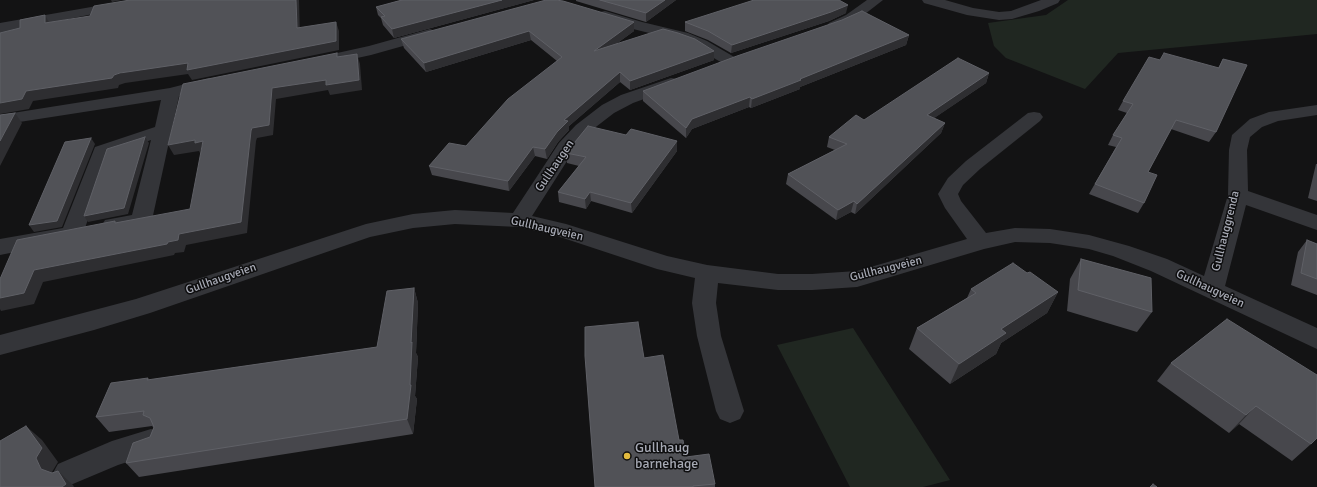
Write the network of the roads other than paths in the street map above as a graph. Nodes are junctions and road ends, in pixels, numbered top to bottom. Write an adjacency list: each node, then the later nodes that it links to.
1 (159, 0): 7 (street)
2 (876, 0): 9 (street)
3 (929, 0): 5 (street)
4 (1053, 0): 5 (street)
5 (955, 3)
6 (589, 10): 11 (street)
7 (0, 28)
8 (447, 29): 10 (street)
9 (816, 32)
10 (298, 66)
11 (708, 70)
12 (686, 78): 20 (street, Gullhaugen)
13 (224, 80): 14 (street)
14 (171, 93): 17 (street); 18 (street)
15 (1317, 110): 19 (street, Gullhauggrenda)
16 (1034, 117): 23 (street)
17 (0, 120)
18 (163, 130): 22 (street); 22 (street)
19 (1238, 195): 21 (street); 26 (street, Gullhauggrenda)
20 (519, 220): 25 (street, Gullhaugveien); 28 (street, Gullhaugveien)
21 (1317, 223)
22 (72, 234): 24 (street)
23 (981, 242): 25 (street, Gullhaugveien); 26 (street, Gullhaugveien)
24 (0, 247)
25 (707, 273): 29 (street)
26 (1212, 289): 27 (street, Gullhaugveien)
27 (1317, 338)
28 (0, 345)
29 (730, 411)
30 (151, 442): 31 (street)
31 (68, 473)

